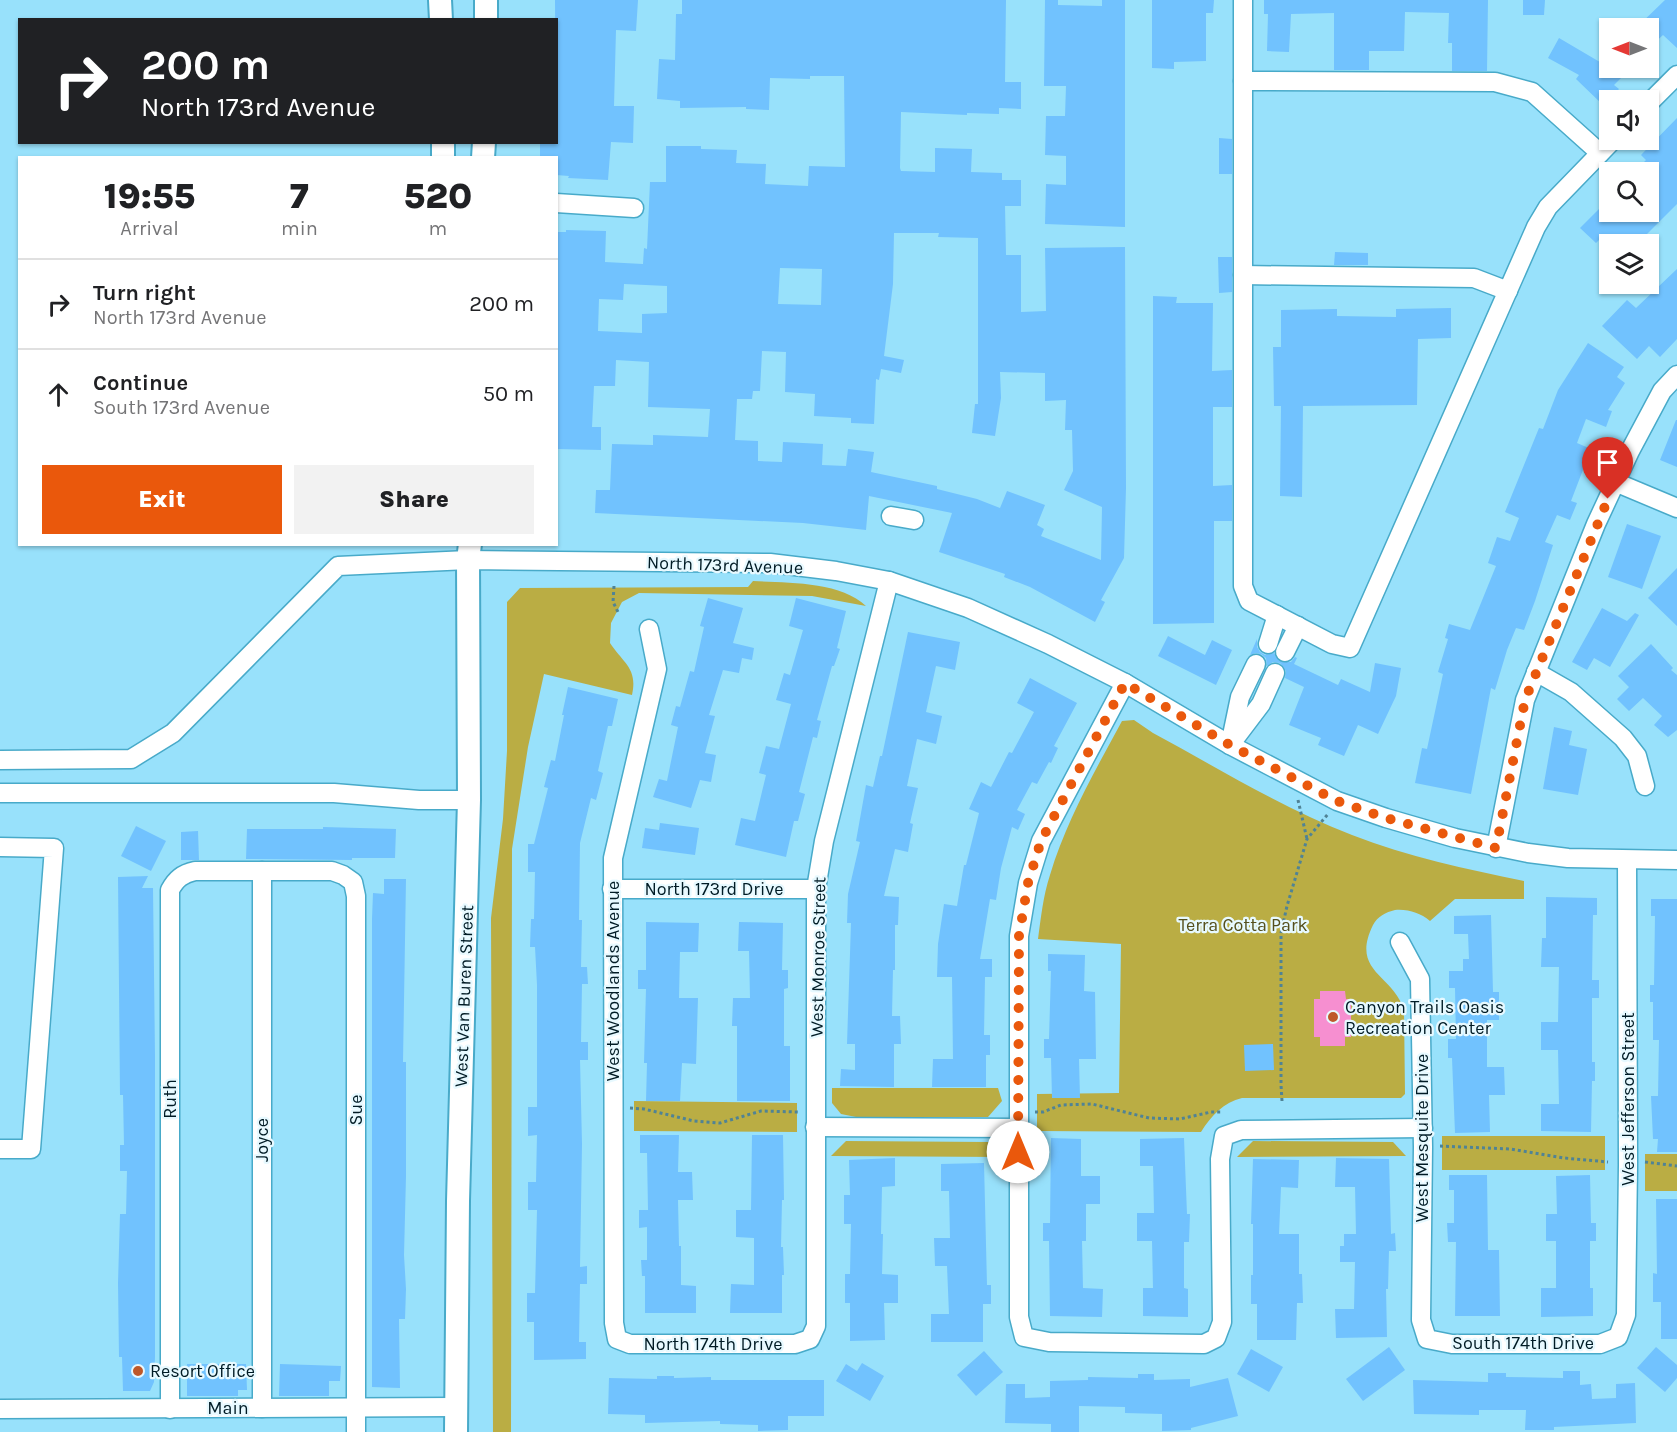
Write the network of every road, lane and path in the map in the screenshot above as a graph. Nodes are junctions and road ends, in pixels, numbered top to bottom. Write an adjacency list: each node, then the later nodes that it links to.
1 (440, 0): 4 (main road)
2 (486, 0): 5 (main road)
3 (1243, 0): 7 (street)
4 (441, 18)
5 (486, 18)
6 (1677, 75): 8 (street)
7 (1243, 81): 10 (street); 13 (street)
8 (1659, 93)
9 (1603, 150): 10 (street)
10 (1600, 153): 14 (street)
11 (558, 203): 12 (street)
12 (634, 208)
13 (1243, 275): 14 (street); 24 (street)
14 (1508, 291): 25 (street)
15 (1677, 375): 16 (street)
16 (1615, 482): 17 (street); 30 (street)
17 (1677, 508)
18 (891, 516): 19 (street)
19 (914, 520)
20 (466, 550): 21 (street, North 173rd Avenue); 34 (street, North 173rd Avenue); 38 (main road, West Van Buren Street)
21 (889, 581): 32 (street, North 173rd Avenue); 47 (street, West Monroe Street)
22 (614, 586): 23 (path)
23 (618, 612)
24 (1277, 615): 25 (street); 27 (street)
25 (1298, 626): 28 (street)
26 (649, 629): 46 (street, West Woodlands Avenue)
27 (1268, 644)
28 (1285, 652)
29 (1256, 664): 33 (street)
30 (1536, 672): 36 (street); 42 (street)
31 (1275, 673): 33 (street)
32 (1125, 683): 33 (street, North 173rd Avenue); 55 (street)
33 (1230, 745): 35 (street, North 173rd Avenue)
34 (0, 760)
35 (1293, 779): 39 (street, North 173rd Avenue); 40 (path)
36 (1645, 786)
37 (0, 793): 38 (street)
38 (469, 800): 66 (main road, West Van Buren Street)
39 (1337, 801): 40 (path); 42 (street, North 173rd Avenue)
40 (1307, 839): 49 (path)
41 (0, 847): 58 (street)
42 (1496, 848): 43 (street, North 173rd Avenue)
43 (1627, 860): 44 (street, North 173rd Avenue); 62 (street, West Jefferson Street)
44 (1677, 860)
45 (262, 871): 67 (street, Joyce); 68 (street, Sue); 70 (street, Ruth)
46 (612, 889): 47 (street, North 173rd Drive); 50 (street, West Woodlands Avenue)
47 (816, 889): 54 (street, West Monroe Street)
48 (1400, 942): 56 (street, West Mesquite Drive)
49 (1282, 1101)
50 (613, 1107): 51 (path); 64 (street, West Woodlands Avenue)
51 (799, 1112)
52 (1035, 1112): 53 (path)
53 (1221, 1112)
54 (815, 1127): 55 (street); 63 (street, West Monroe Street)
55 (1018, 1128): 56 (street)
56 (1423, 1128): 65 (street, West Mesquite Drive)
57 (1438, 1146): 59 (path)
58 (0, 1149)
59 (1608, 1162)
60 (1640, 1162): 61 (path)
61 (1677, 1166)
62 (1618, 1337): 65 (street, South 174th Drive)
63 (810, 1339): 64 (street, North 174th Drive)
64 (617, 1340)
65 (1427, 1340)
66 (455, 1407): 68 (street, Main); 72 (main road, West Van Buren Street)
67 (262, 1408): 68 (street, Main); 70 (street, Main)
68 (356, 1408): 71 (street, Sue)
69 (0, 1409): 70 (street, Main)
70 (170, 1409)
71 (356, 1432)
72 (456, 1432)

